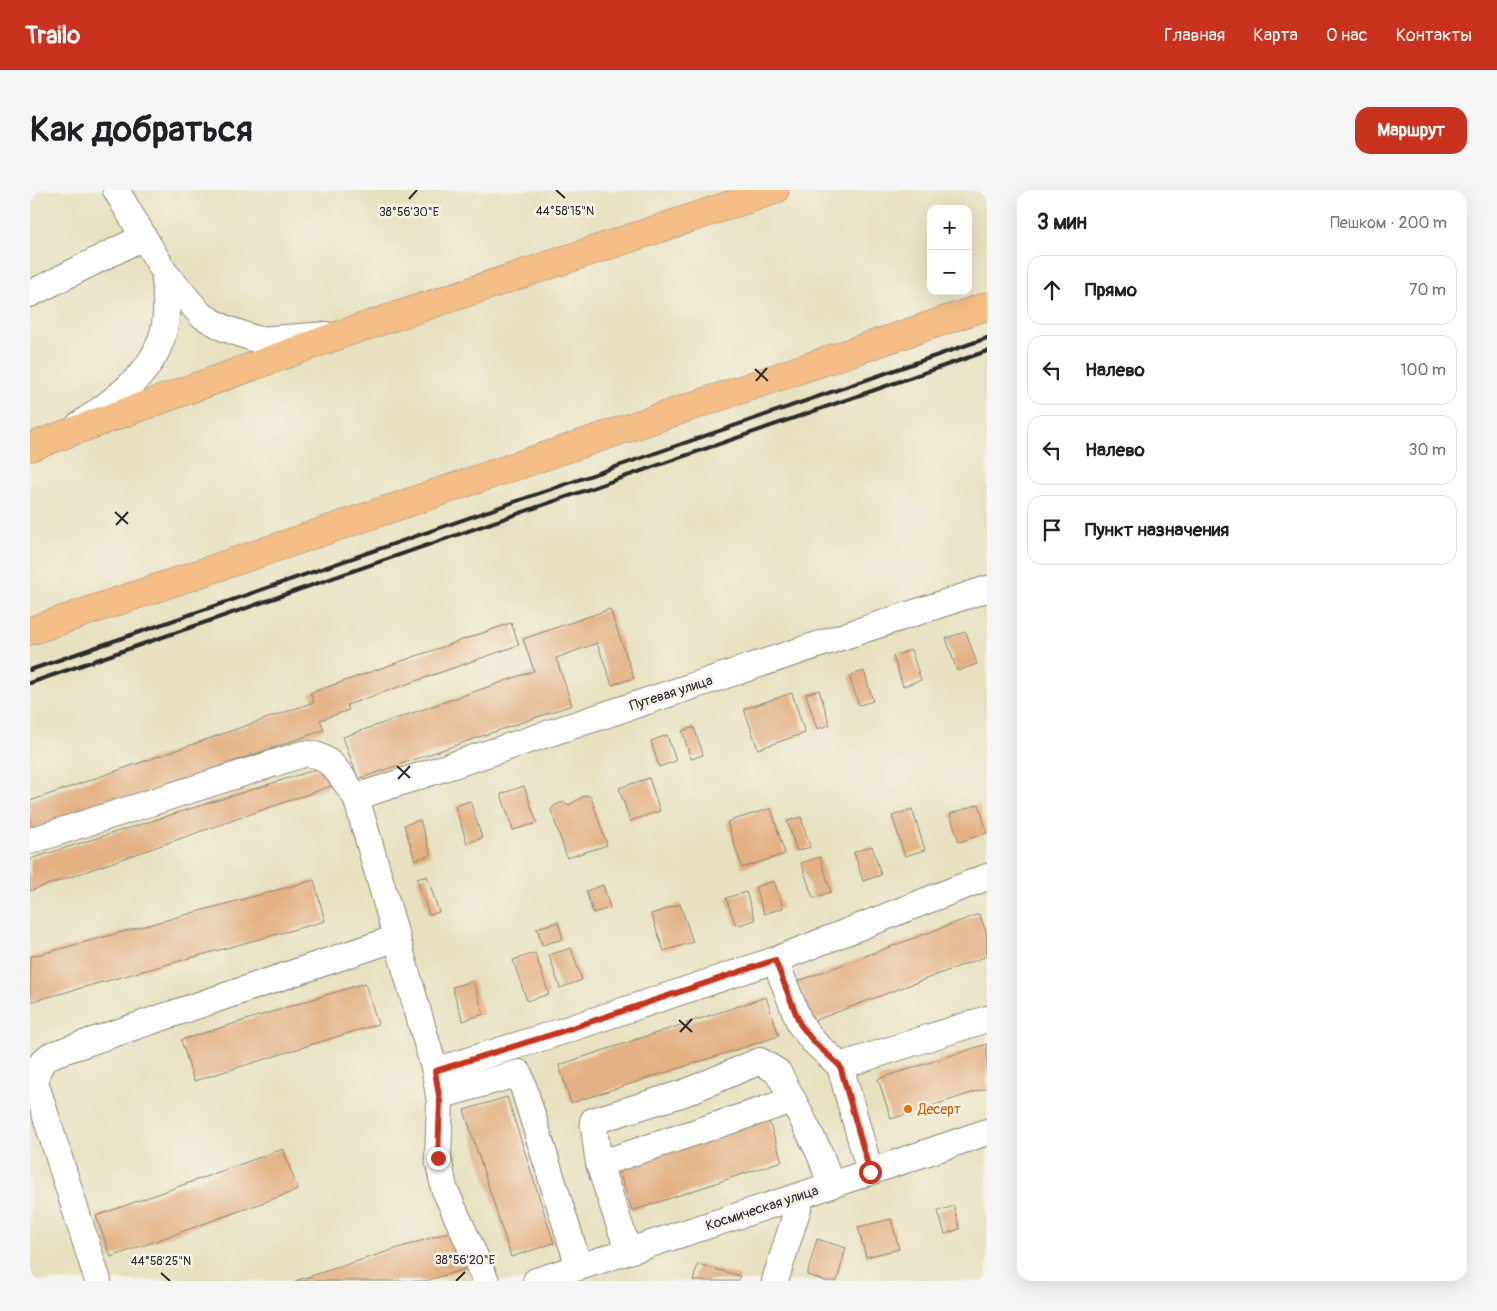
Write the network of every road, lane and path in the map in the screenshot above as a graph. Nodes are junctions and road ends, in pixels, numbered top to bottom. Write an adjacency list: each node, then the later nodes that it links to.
1 (116, 190): 3 (street)
2 (775, 190): 7 (main road)
3 (143, 238): 4 (street); 5 (street)
4 (165, 273): 7 (street); 8 (street)
5 (33, 289)
6 (987, 306): 11 (main road)
7 (342, 334): 8 (main road)
8 (65, 435): 9 (main road)
9 (30, 447)
10 (987, 589): 12 (street, Путевая улица)
11 (30, 631)
12 (356, 797): 13 (street); 15 (street)
13 (30, 841)
14 (987, 877): 16 (street)
15 (397, 938): 19 (street); 28 (street)
16 (775, 960): 18 (street); 19 (street)
17 (987, 1019): 18 (street)
18 (840, 1066): 23 (street)
19 (437, 1083): 27 (street); 29 (street)
20 (793, 1100): 22 (street); 22 (street); 24 (street)
21 (987, 1132): 23 (street, Космическая улица)
22 (599, 1164): 26 (street)
23 (870, 1172): 24 (street, Космическая улица)
24 (831, 1185): 25 (street, Космическая улица)
25 (802, 1195): 26 (street, Космическая улица); 31 (street)
26 (628, 1250): 27 (street, Космическая улица)
27 (579, 1267): 30 (street, Космическая улица)
28 (98, 1281)
29 (486, 1281)
30 (536, 1281)
31 (775, 1281)

